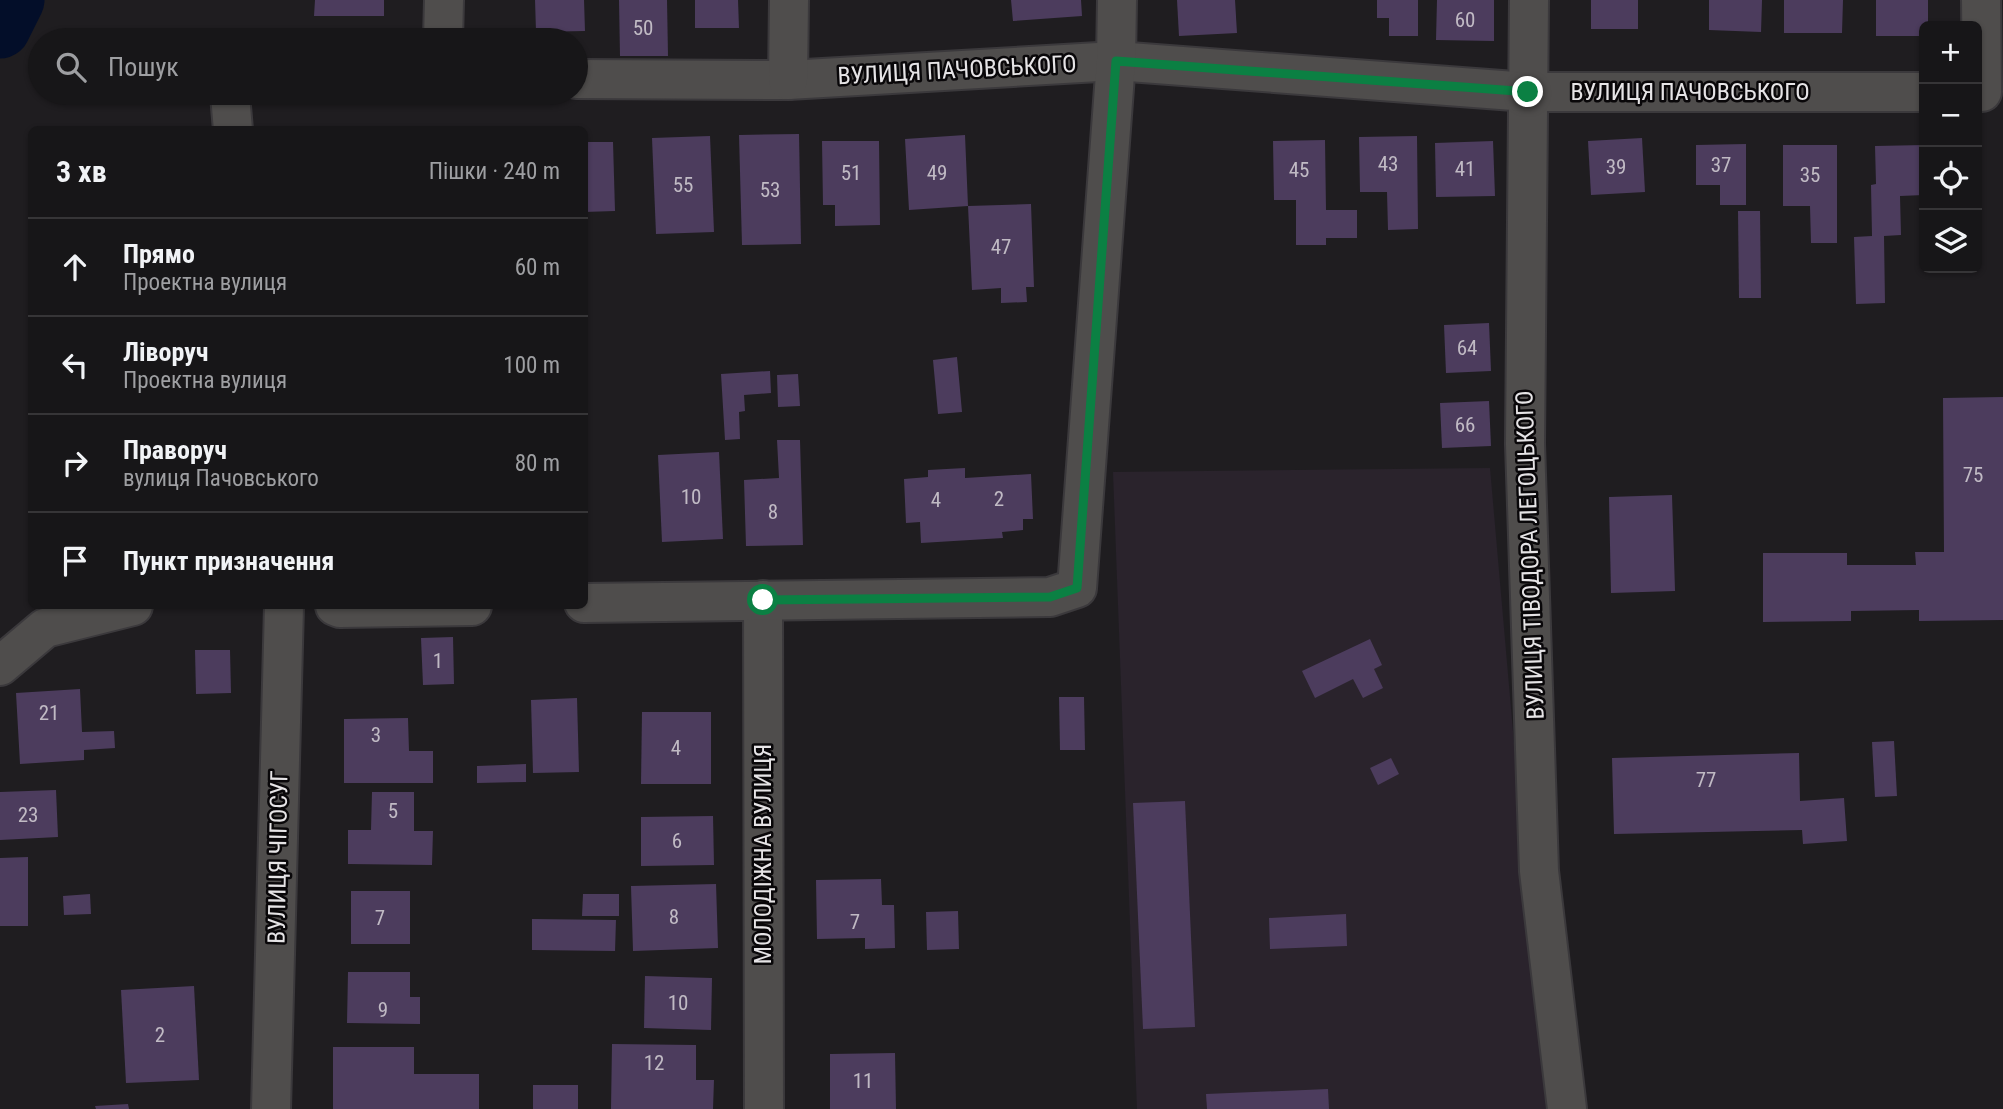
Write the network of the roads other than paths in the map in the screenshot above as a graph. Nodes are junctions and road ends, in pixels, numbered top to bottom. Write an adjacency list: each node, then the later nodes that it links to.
1 (444, 0): 6 (street)
2 (789, 0): 9 (street)
3 (1116, 0): 7 (street)
4 (1529, 0): 10 (street, ВУЛИЦЯ ТІВОДОРА ЛЕГОЦЬКОГО)
5 (1982, 0): 12 (street)
6 (443, 28)
7 (1116, 61): 9 (street, ВУЛИЦЯ ПАЧОВСЬКОГО); 10 (street, ВУЛИЦЯ ПАЧОВСЬКОГО); 15 (street)
8 (588, 79): 9 (street, ВУЛИЦЯ ПАЧОВСЬКОГО)
9 (788, 80)
10 (1528, 92): 11 (street, ВУЛИЦЯ ПАЧОВСЬКОГО); 22 (street, ВУЛИЦЯ ТІВОДОРА ЛЕГОЦЬКОГО)
11 (1919, 92)
12 (1987, 92)
13 (230, 105): 14 (street)
14 (233, 126)
15 (763, 600): 16 (street); 21 (street, МОЛОДІЖНА ВУЛИЦЯ)
16 (588, 603)
17 (121, 609): 19 (street)
18 (284, 609): 20 (street, ВУЛИЦЯ ЧІГОСУГ)
19 (0, 666)
20 (271, 1109)
21 (764, 1109)
22 (1567, 1109)

